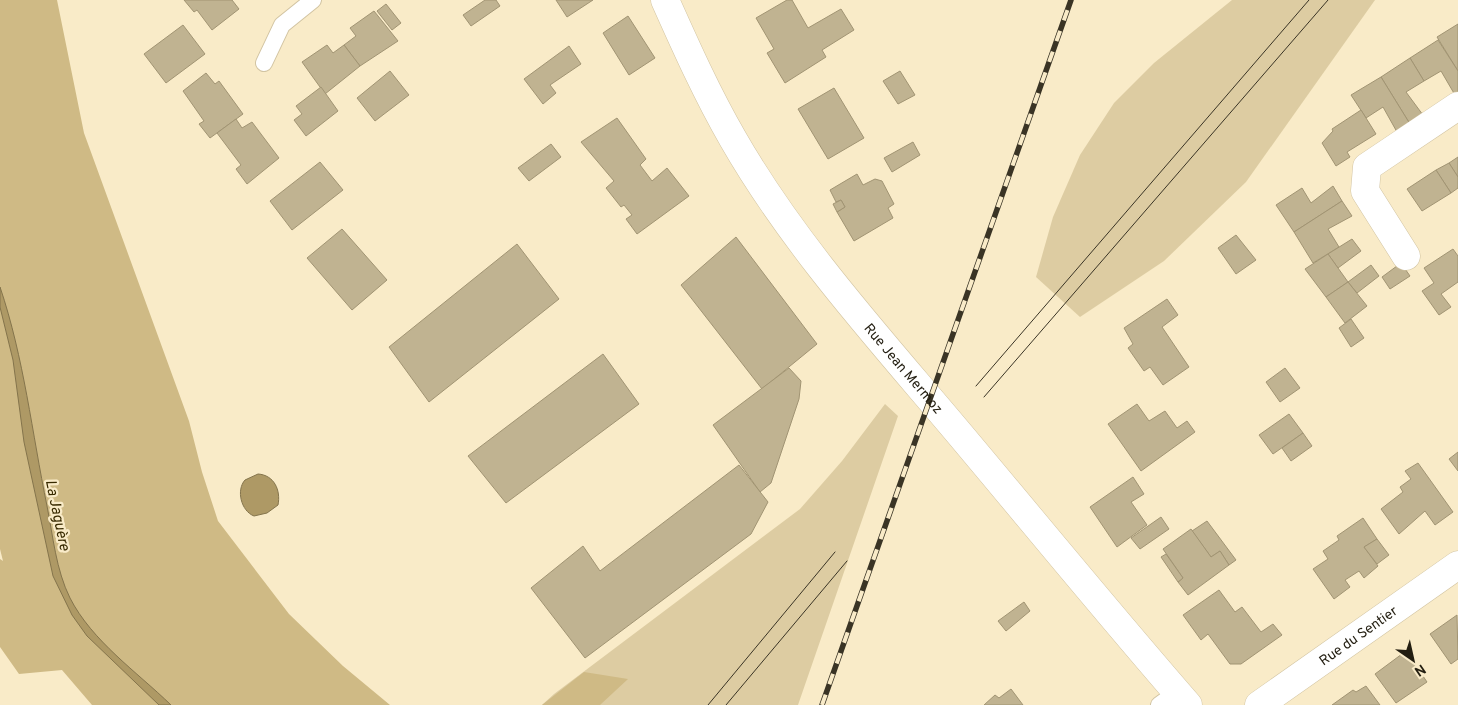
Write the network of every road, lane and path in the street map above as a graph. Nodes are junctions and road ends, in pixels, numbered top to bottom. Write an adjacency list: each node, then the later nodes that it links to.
1 (312, 0): 3 (lane)
2 (665, 0): 7 (street, Rue Jean Mermoz)
3 (264, 63)
4 (1458, 106): 5 (street)
5 (1406, 256)
6 (1458, 565): 8 (street, Rue du Sentier)
7 (1175, 701)
8 (1259, 705)

